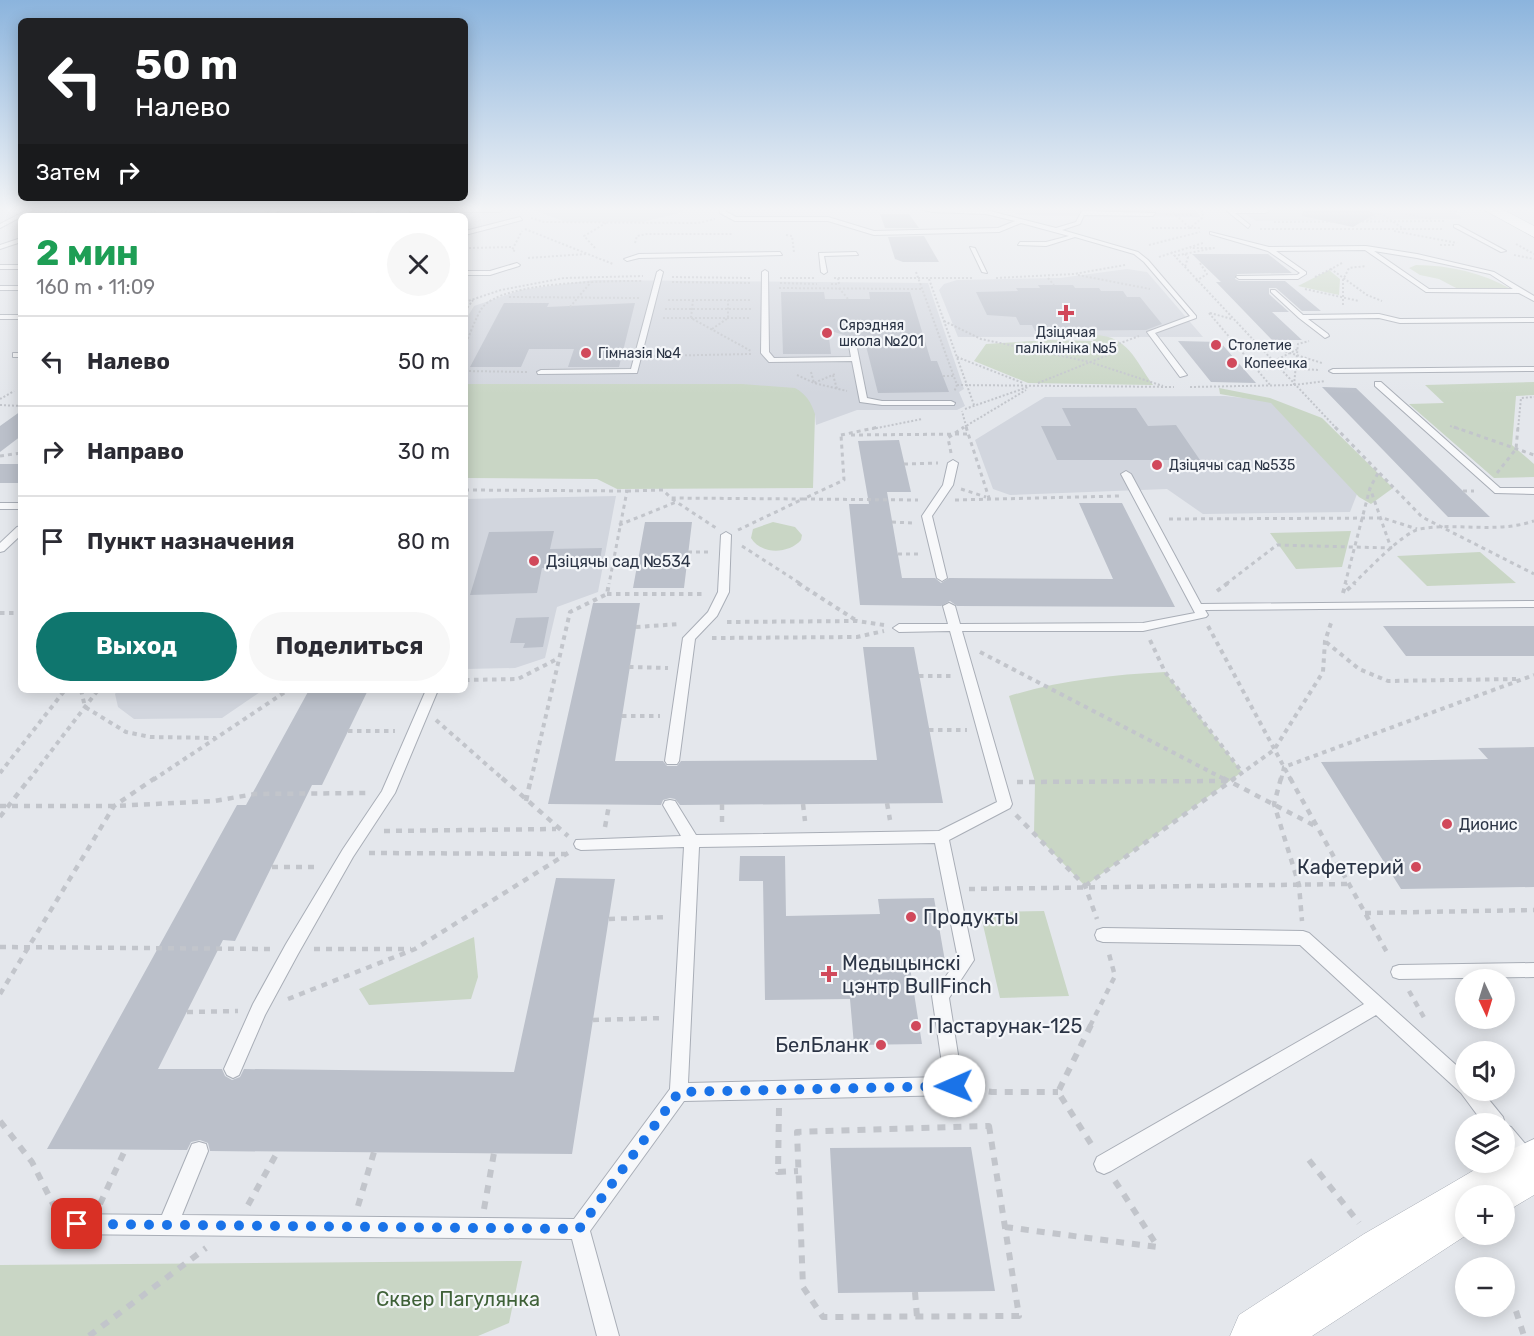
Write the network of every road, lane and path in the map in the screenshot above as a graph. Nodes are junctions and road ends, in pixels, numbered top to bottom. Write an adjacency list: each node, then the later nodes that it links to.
1 (503, 269): 15 (lane)
2 (825, 269): 19 (lane)
3 (983, 269): 20 (lane)
4 (1100, 269): 17 (path)
5 (1153, 269): 40 (lane)
6 (1186, 269): 29 (path)
7 (1203, 269): 29 (path)
8 (1299, 269): 23 (lane)
9 (1331, 269): 28 (path)
10 (1348, 269): 28 (path)
11 (1395, 269): 38 (lane)
12 (1473, 269): 38 (lane)
13 (629, 270): 21 (path)
14 (916, 272): 26 (path)
15 (468, 273)
16 (659, 274): 18 (path); 43 (lane)
17 (1074, 274): 22 (path); 40 (path)
18 (765, 275): 24 (path); 34 (lane)
19 (826, 275): 26 (path)
20 (986, 275): 22 (path)
21 (596, 277): 39 (path); 41 (path)
22 (1048, 277): 31 (path)
23 (1239, 277)
24 (817, 278)
25 (976, 278): 27 (path)
26 (919, 279): 27 (path); 36 (path)
27 (928, 279): 66 (path)
28 (1343, 280): 67 (path)
29 (1196, 281): 72 (path)
30 (839, 284): 35 (path)
31 (1054, 285)
32 (0, 288): 33 (lane)
33 (18, 288)
34 (765, 288): 35 (path); 48 (lane)
35 (839, 288): 36 (path); 44 (path)
36 (922, 289): 88 (path)
37 (1273, 291): 50 (path); 60 (lane)
38 (1521, 291): 45 (lane)
39 (491, 293): 41 (path); 42 (path)
40 (1175, 295): 69 (lane)
41 (577, 298): 43 (path); 52 (path)
42 (473, 299): 49 (path); 51 (path)
43 (653, 299): 46 (path); 53 (lane)
44 (848, 299)
45 (1534, 299)
46 (693, 300): 47 (path); 54 (path)
47 (728, 300): 48 (path); 55 (path)
48 (766, 300): 56 (lane)
49 (468, 301)
50 (1362, 302)
51 (468, 306)
52 (570, 307)
53 (651, 309): 54 (path); 61 (lane)
54 (692, 309): 55 (path); 62 (path)
55 (728, 309): 56 (path); 63 (path)
56 (767, 309): 64 (lane)
57 (1209, 313): 94 (path)
58 (0, 317): 59 (lane)
59 (18, 317)
60 (1301, 317): 67 (lane); 70 (lane)
61 (648, 318): 62 (path); 75 (lane)
62 (691, 318): 63 (path); 68 (path)
63 (728, 318): 64 (path); 68 (path)
64 (767, 318): 78 (lane)
65 (1534, 320): 67 (lane)
66 (944, 321): 76 (path); 80 (path)
67 (1436, 321)
68 (712, 329): 75 (path)
69 (1151, 332): 80 (path); 86 (lane)
70 (1325, 336)
71 (852, 340): 77 (lane)
72 (1254, 342): 74 (path); 79 (path)
73 (1298, 349): 74 (path)
74 (1290, 352): 79 (path); 84 (path)
75 (638, 356): 85 (lane)
76 (957, 357): 89 (path); 93 (path)
77 (855, 359): 78 (lane); 100 (lane)
78 (772, 360): 96 (path)
79 (1273, 361): 81 (path); 81 (path)
80 (1090, 362): 90 (path); 95 (path)
81 (1279, 368): 116 (path)
82 (1534, 369): 84 (lane)
83 (468, 371): 85 (path)
84 (1333, 371)
85 (541, 372)
86 (1183, 375)
87 (943, 376): 88 (path)
88 (954, 376): 92 (path)
89 (967, 384): 92 (path); 93 (path); 102 (path)
90 (1034, 384): 93 (path); 102 (path); 106 (path)
91 (1378, 384): 104 (lane)
92 (957, 385): 100 (path)
93 (1026, 385)
94 (1270, 386)
95 (1167, 387)
96 (837, 389)
97 (14, 391): 99 (path)
98 (1534, 398): 110 (path)
99 (0, 399)
100 (951, 403)
101 (0, 405): 103 (path)
102 (974, 405): 106 (path)
103 (18, 406)
104 (1410, 413): 110 (path); 118 (lane)
105 (929, 417): 109 (path)
106 (966, 426): 107 (path); 108 (path)
107 (954, 434): 108 (path); 109 (path); 114 (path)
108 (968, 434): 126 (path)
109 (841, 435): 127 (path)
110 (1516, 449): 112 (path); 118 (path)
111 (18, 452): 113 (path)
112 (1534, 455)
113 (2, 456)
114 (953, 463): 115 (path); 119 (lane)
115 (904, 464)
116 (1378, 473): 120 (path); 138 (path)
117 (1126, 474): 124 (lane)
118 (1490, 483): 123 (lane)
119 (948, 485): 126 (path); 128 (lane)
120 (1370, 488): 132 (path); 133 (path)
121 (468, 490): 122 (path)
122 (627, 491): 125 (path); 136 (path)
123 (1534, 491)
124 (1138, 496): 126 (path); 134 (lane)
125 (671, 498): 127 (path); 129 (path)
126 (989, 498): 128 (path)
127 (803, 499): 128 (path); 140 (path)
128 (938, 500): 145 (lane)
129 (676, 502): 136 (path); 140 (path)
130 (0, 506): 131 (lane)
131 (18, 506)
132 (1363, 517): 133 (path); 134 (path); 141 (path)
133 (1383, 518): 137 (path); 142 (path)
134 (1152, 519): 151 (lane)
135 (1534, 521): 138 (path)
136 (620, 525): 146 (path)
137 (1418, 529): 138 (path); 142 (path)
138 (1444, 530): 144 (path)
139 (18, 532): 143 (lane)
140 (726, 535): 147 (lane); 154 (path)
141 (1354, 545): 142 (path); 148 (path); 151 (path)
142 (1391, 548): 148 (path)
143 (0, 549)
144 (1534, 574)
145 (942, 578)
146 (607, 594): 147 (path); 164 (path)
147 (725, 594): 155 (lane)
148 (1340, 599): 149 (lane); 151 (lane)
149 (1534, 605)
150 (949, 606): 159 (lane)
151 (1200, 611): 159 (lane); 186 (path)
152 (0, 613): 153 (path)
153 (18, 614)
154 (857, 621): 155 (path); 158 (path)
155 (708, 623): 157 (path); 160 (lane)
156 (1331, 623): 162 (path)
157 (636, 627)
158 (899, 628): 159 (lane); 160 (path)
159 (955, 628): 169 (lane)
160 (689, 638): 166 (lane)
161 (1149, 639): 189 (path)
162 (1325, 641): 170 (path); 186 (path)
163 (973, 648): 191 (path)
164 (559, 658): 171 (path); 194 (path)
165 (629, 667): 166 (path)
166 (685, 668): 179 (lane)
167 (1534, 675): 170 (path)
168 (919, 676): 169 (path)
169 (968, 676): 182 (lane)
170 (1521, 679): 188 (path)
171 (468, 680)
172 (63, 693): 190 (path)
173 (82, 693): 177 (path)
174 (96, 693): 177 (path)
175 (283, 693): 185 (path)
176 (431, 693): 178 (lane)
177 (85, 707): 185 (path); 195 (path)
178 (424, 709): 184 (lane); 194 (path)
179 (679, 715): 180 (path); 187 (lane)
180 (622, 716)
181 (929, 730): 182 (path)
182 (984, 730): 192 (lane)
183 (348, 731): 184 (path)
184 (414, 731): 193 (lane)
185 (215, 738): 201 (path)
186 (1274, 750): 188 (path); 189 (path)
187 (672, 761)
188 (1284, 767): 198 (path); 203 (path)
189 (1242, 772): 191 (path)
190 (0, 773)
191 (1229, 781): 192 (path); 198 (path); 216 (path)
192 (999, 782): 197 (lane)
193 (388, 793): 201 (path); 205 (lane)
194 (526, 801): 204 (path)
195 (10, 804): 200 (path); 201 (path); 202 (path)
196 (609, 804): 209 (path)
197 (1005, 804): 206 (lane); 216 (path)
198 (1274, 804): 203 (path); 215 (path)
199 (670, 805): 207 (lane)
200 (0, 806)
201 (114, 806): 225 (path)
202 (0, 818)
203 (1318, 828): 214 (path)
204 (557, 829): 205 (path); 208 (path)
205 (362, 832): 210 (lane)
206 (941, 837): 207 (lane); 238 (lane)
207 (692, 841): 209 (lane); 220 (lane)
208 (581, 844): 209 (lane); 211 (path)
209 (602, 844)
210 (348, 853): 211 (path); 213 (lane)
211 (566, 854): 231 (path)
212 (272, 867): 213 (path)
213 (340, 867): 231 (lane)
214 (1349, 884): 215 (path); 219 (path)
215 (1299, 885): 216 (path); 223 (path)
216 (1085, 886): 217 (path); 222 (path)
217 (984, 888)
218 (1534, 909): 219 (path)
219 (1365, 913): 228 (path)
220 (688, 916): 221 (path); 233 (lane)
221 (609, 918)
222 (1103, 935): 223 (lane); 240 (path)
223 (1304, 938): 230 (lane)
224 (0, 947): 225 (path)
225 (28, 948): 226 (path); 229 (path)
226 (136, 948)
227 (1534, 970): 228 (lane)
228 (1399, 972): 235 (path)
229 (0, 994)
230 (1377, 1006): 237 (lane); 252 (lane)
231 (259, 1010): 232 (path); 236 (lane)
232 (187, 1012)
233 (682, 1017): 234 (path); 238 (lane)
234 (593, 1020)
235 (1432, 1030)
236 (233, 1069)
237 (1455, 1076)
238 (679, 1092): 263 (lane)
239 (992, 1092): 240 (path)
240 (1058, 1092): 252 (path)
241 (1478, 1101): 243 (lane)
242 (778, 1113): 253 (path)
243 (1487, 1113)
244 (0, 1121): 256 (path)
245 (125, 1150): 257 (path)
246 (199, 1150): 258 (lane)
247 (278, 1151): 259 (path)
248 (374, 1152): 261 (path)
249 (494, 1153): 262 (path)
250 (1523, 1155): 254 (main road)
251 (1309, 1160): 264 (path)
252 (1104, 1164): 260 (path)
253 (798, 1171): 260 (path); 267 (path)
254 (1493, 1185)
255 (1455, 1212): 264 (main road)
256 (62, 1224): 257 (lane)
257 (91, 1224): 258 (lane)
258 (168, 1225): 259 (lane)
259 (236, 1226): 261 (lane); 268 (path)
260 (1005, 1227): 267 (path)
261 (351, 1228): 262 (lane)
262 (480, 1229): 263 (lane)
263 (579, 1229): 269 (lane)
264 (1384, 1254): 270 (main road)
265 (915, 1292): 267 (path)
266 (1516, 1311): 271 (path)
267 (917, 1317)
268 (89, 1336)
269 (608, 1336)
270 (1260, 1336)
271 (1524, 1336)

